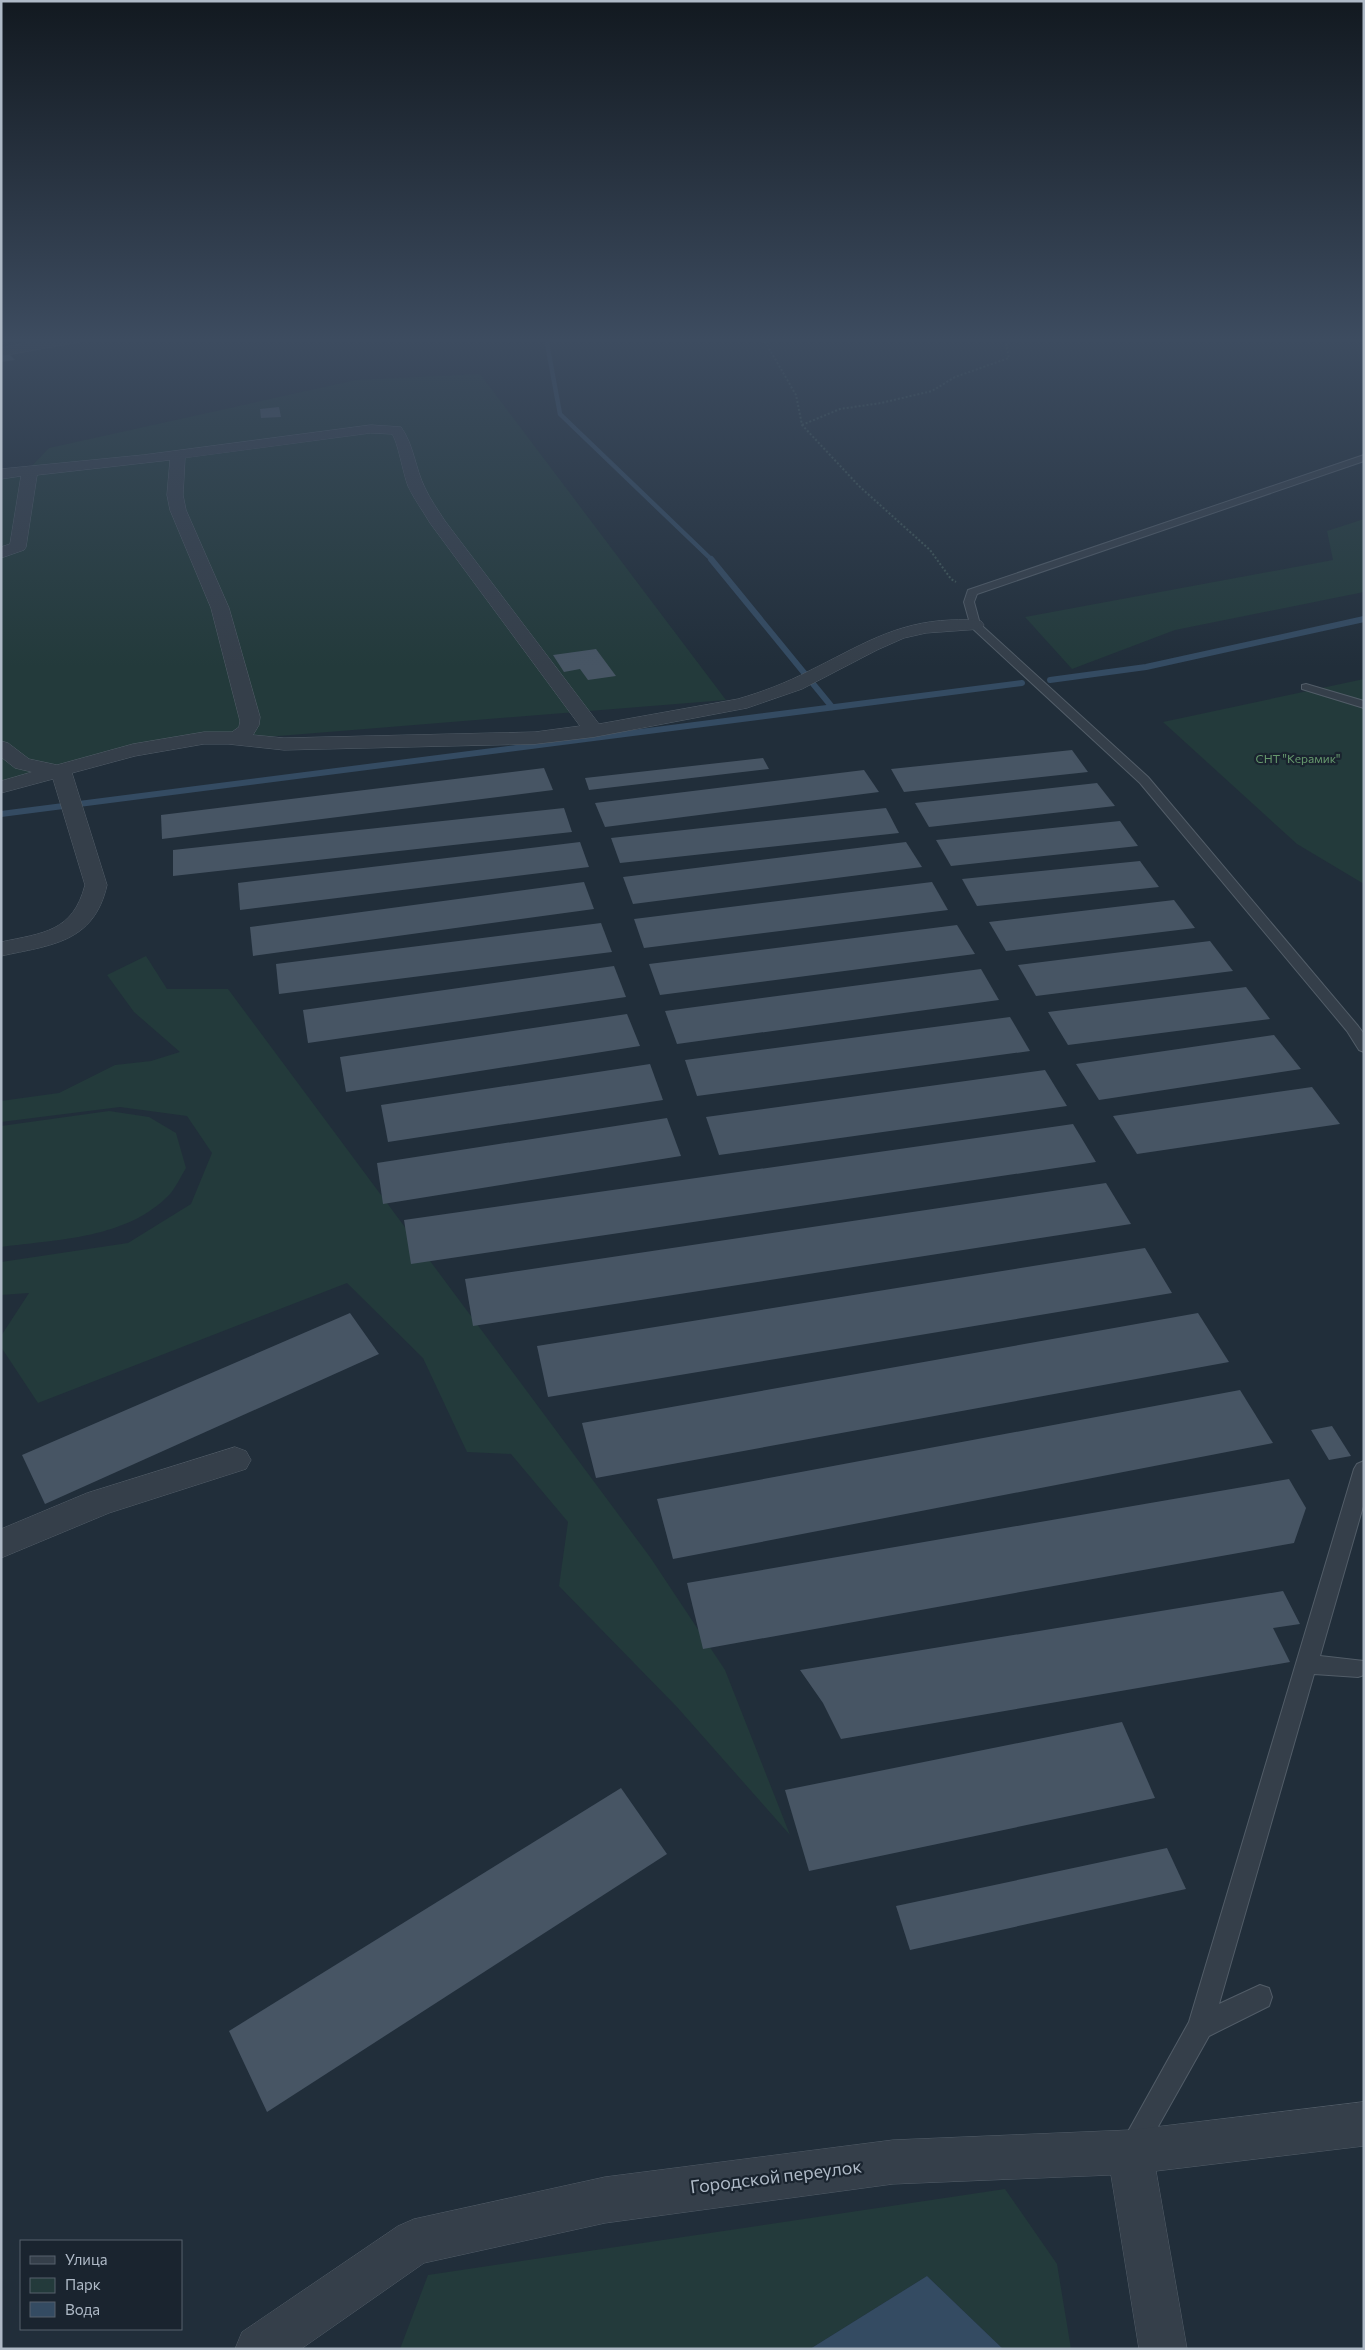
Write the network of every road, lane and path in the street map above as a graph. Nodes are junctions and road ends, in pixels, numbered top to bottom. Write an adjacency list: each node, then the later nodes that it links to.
1 (227, 448): 4 (street)
2 (403, 448): 13 (street)
3 (823, 448): 9 (path)
4 (178, 454): 6 (street); 14 (street)
5 (1364, 458): 9 (lane)
6 (30, 470): 7 (street); 8 (street)
7 (1, 474)
8 (1, 553)
9 (972, 592): 10 (lane)
10 (975, 625): 13 (street); 19 (lane)
11 (1306, 687): 12 (lane)
12 (1364, 705)
13 (594, 731): 14 (street)
14 (236, 738): 16 (street)
15 (1, 747): 16 (street)
16 (61, 771): 17 (street); 18 (street)
17 (1, 787)
18 (1, 949)
19 (1364, 1047)
20 (235, 1460): 22 (street)
21 (1364, 1469): 23 (lane)
22 (1, 1544)
23 (1307, 1664): 24 (lane); 26 (lane)
24 (1358, 1668)
25 (1260, 1997): 26 (lane)
26 (1200, 2027): 28 (lane)
27 (1364, 2124): 28 (street, Городской переулок)
28 (1130, 2152): 29 (street, Городской переулок); 30 (street)
29 (259, 2349)
30 (1163, 2349)

